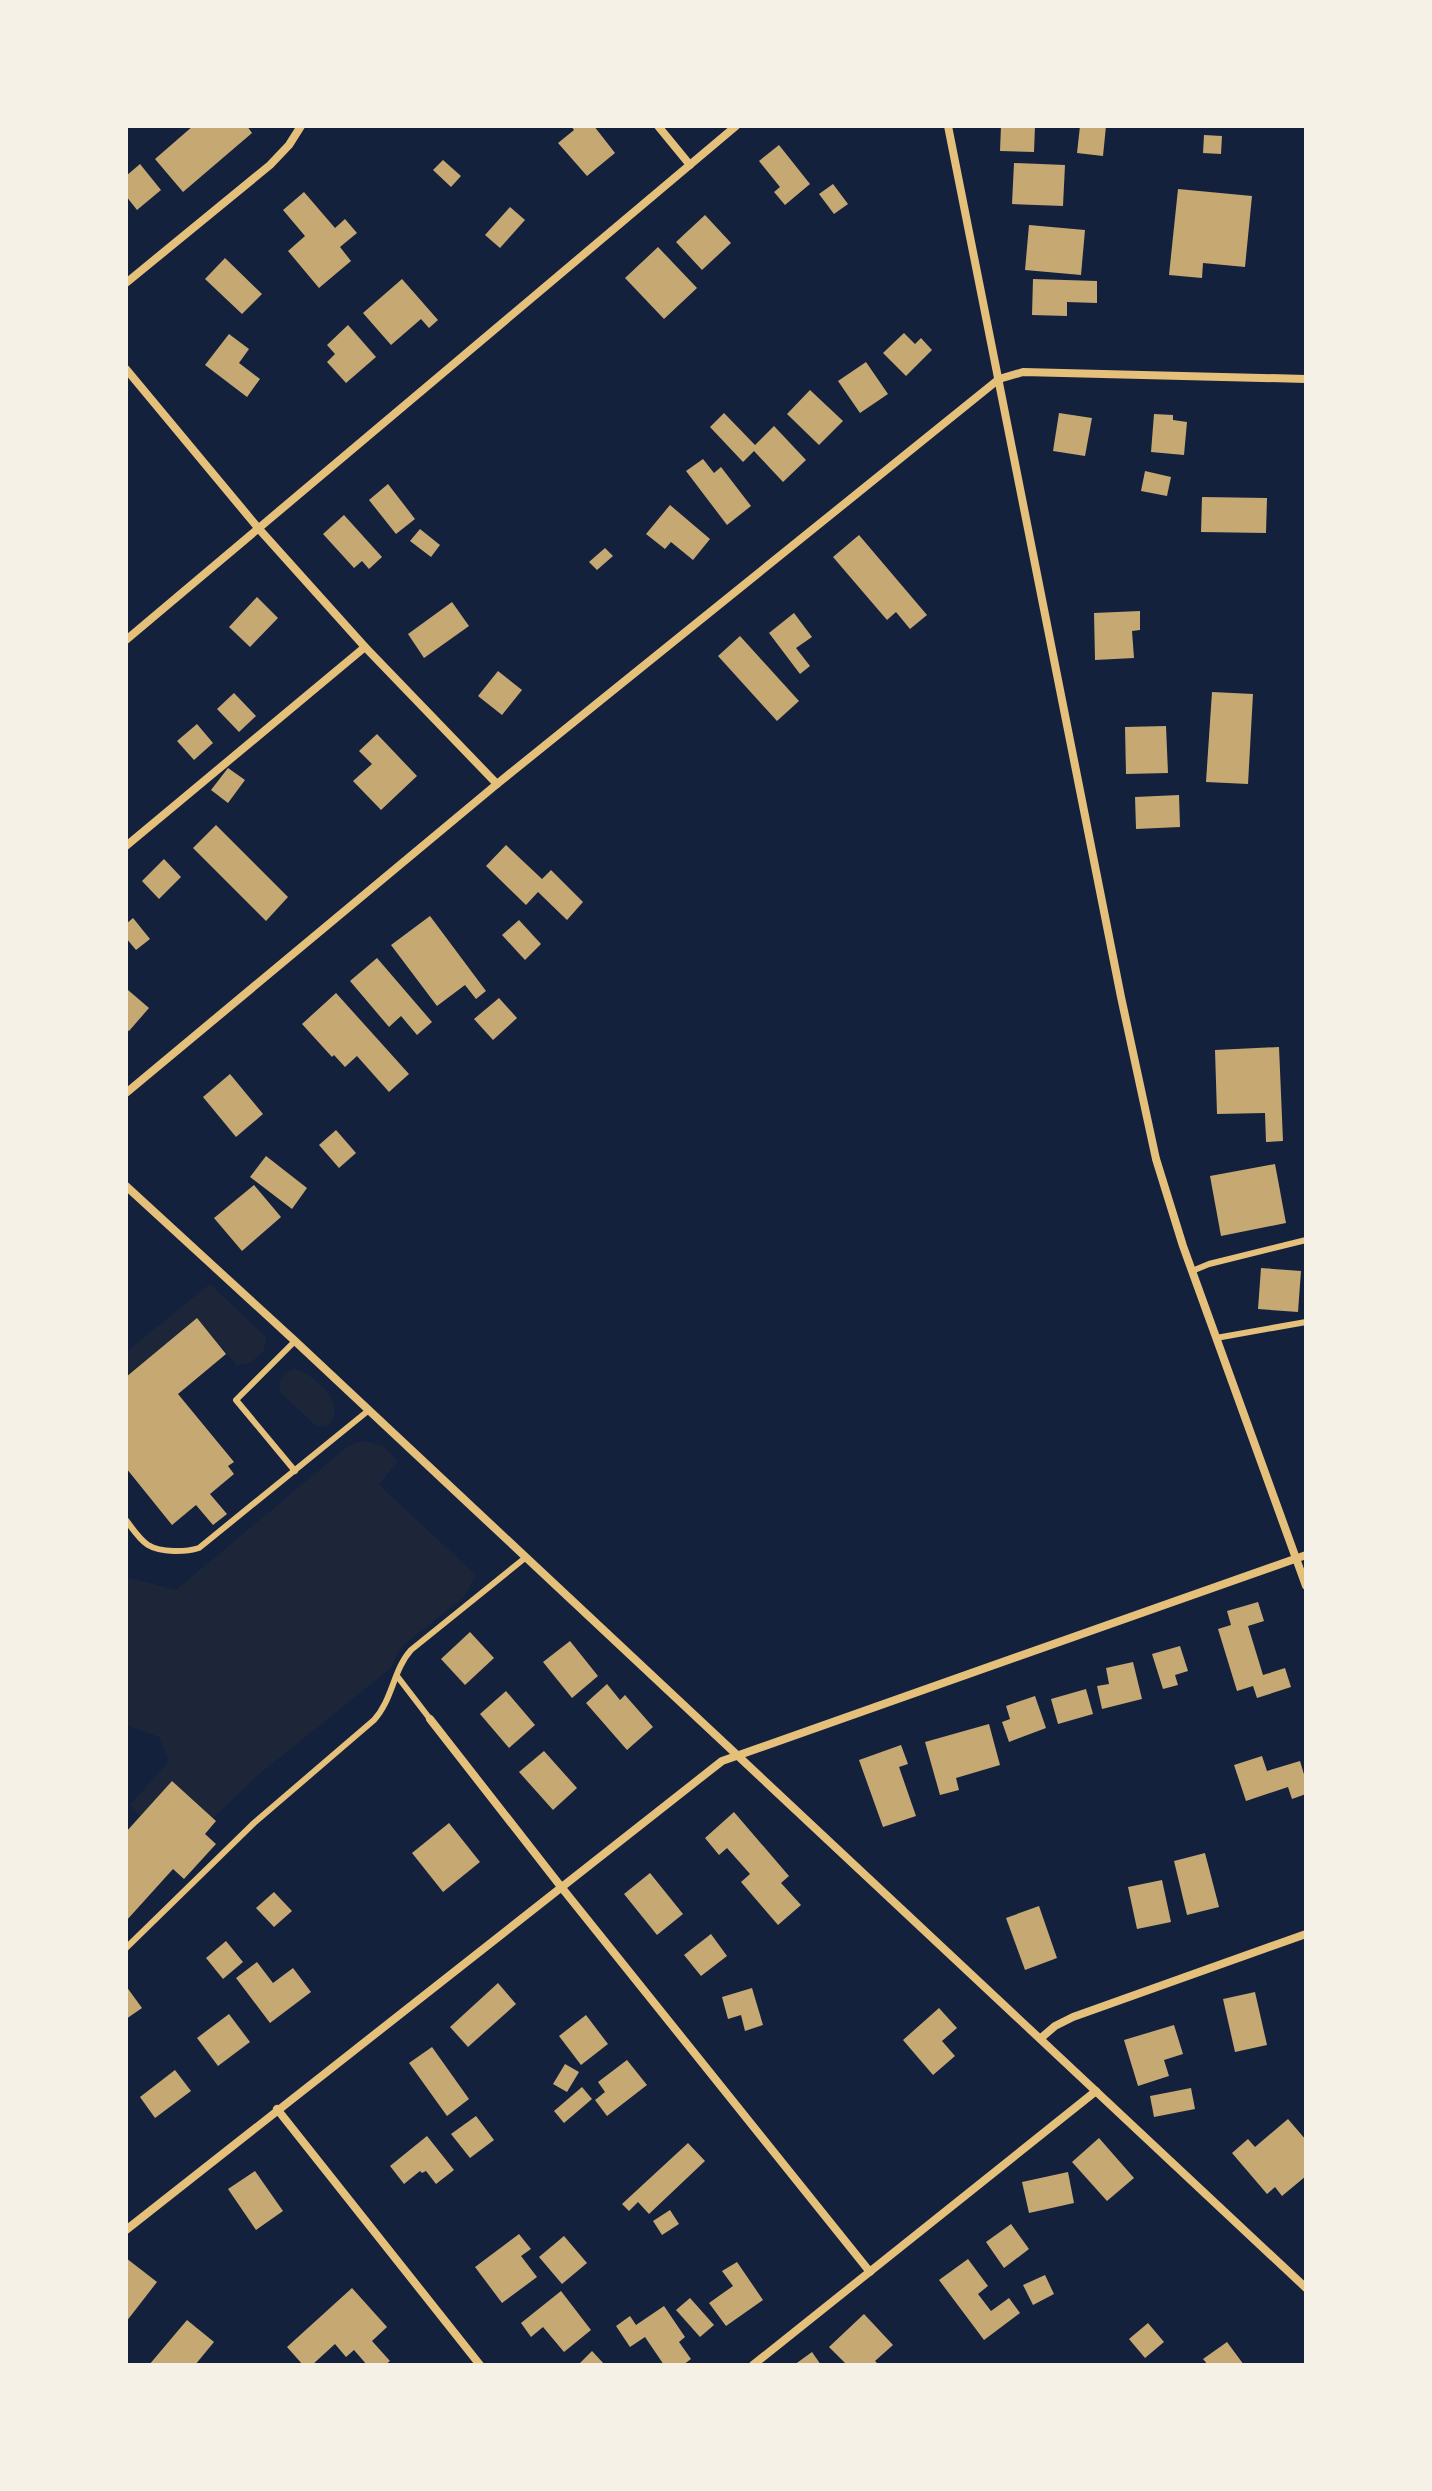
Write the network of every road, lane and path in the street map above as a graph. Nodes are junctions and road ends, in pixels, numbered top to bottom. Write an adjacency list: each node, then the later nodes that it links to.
1 (301, 126): 6 (street)
2 (658, 126): 5 (street)
3 (736, 126): 5 (street)
4 (948, 126): 8 (street)
5 (690, 165): 10 (street)
6 (126, 283)
7 (126, 369): 10 (street)
8 (999, 379): 9 (street); 13 (street); 18 (street)
9 (1306, 379)
10 (259, 529): 11 (street); 12 (street)
11 (126, 640)
12 (365, 647): 13 (street); 14 (street)
13 (497, 784): 15 (street)
14 (126, 846)
15 (126, 1093)
16 (126, 1186): 21 (street)
17 (1306, 1240): 18 (lane)
18 (1192, 1271): 20 (street)
19 (1306, 1322): 20 (lane)
20 (1216, 1338): 27 (street)
21 (295, 1341): 22 (street); 23 (lane)
22 (369, 1410): 23 (lane); 26 (street)
23 (295, 1471): 24 (lane)
24 (126, 1520)
25 (1306, 1555): 27 (street)
26 (525, 1558): 29 (lane); 31 (street)
27 (1296, 1559): 28 (street); 31 (street)
28 (1306, 1586)
29 (397, 1676): 30 (lane); 34 (lane)
30 (430, 1719): 32 (street)
31 (736, 1756): 32 (street); 35 (street)
32 (562, 1888): 37 (street); 39 (street)
33 (1306, 1934): 35 (street)
34 (126, 1948)
35 (1041, 2038): 36 (street)
36 (1096, 2091): 39 (street); 40 (street)
37 (277, 2109): 38 (street); 41 (street)
38 (126, 2230)
39 (870, 2272): 42 (street)
40 (1306, 2288)
41 (480, 2365)
42 (753, 2365)

